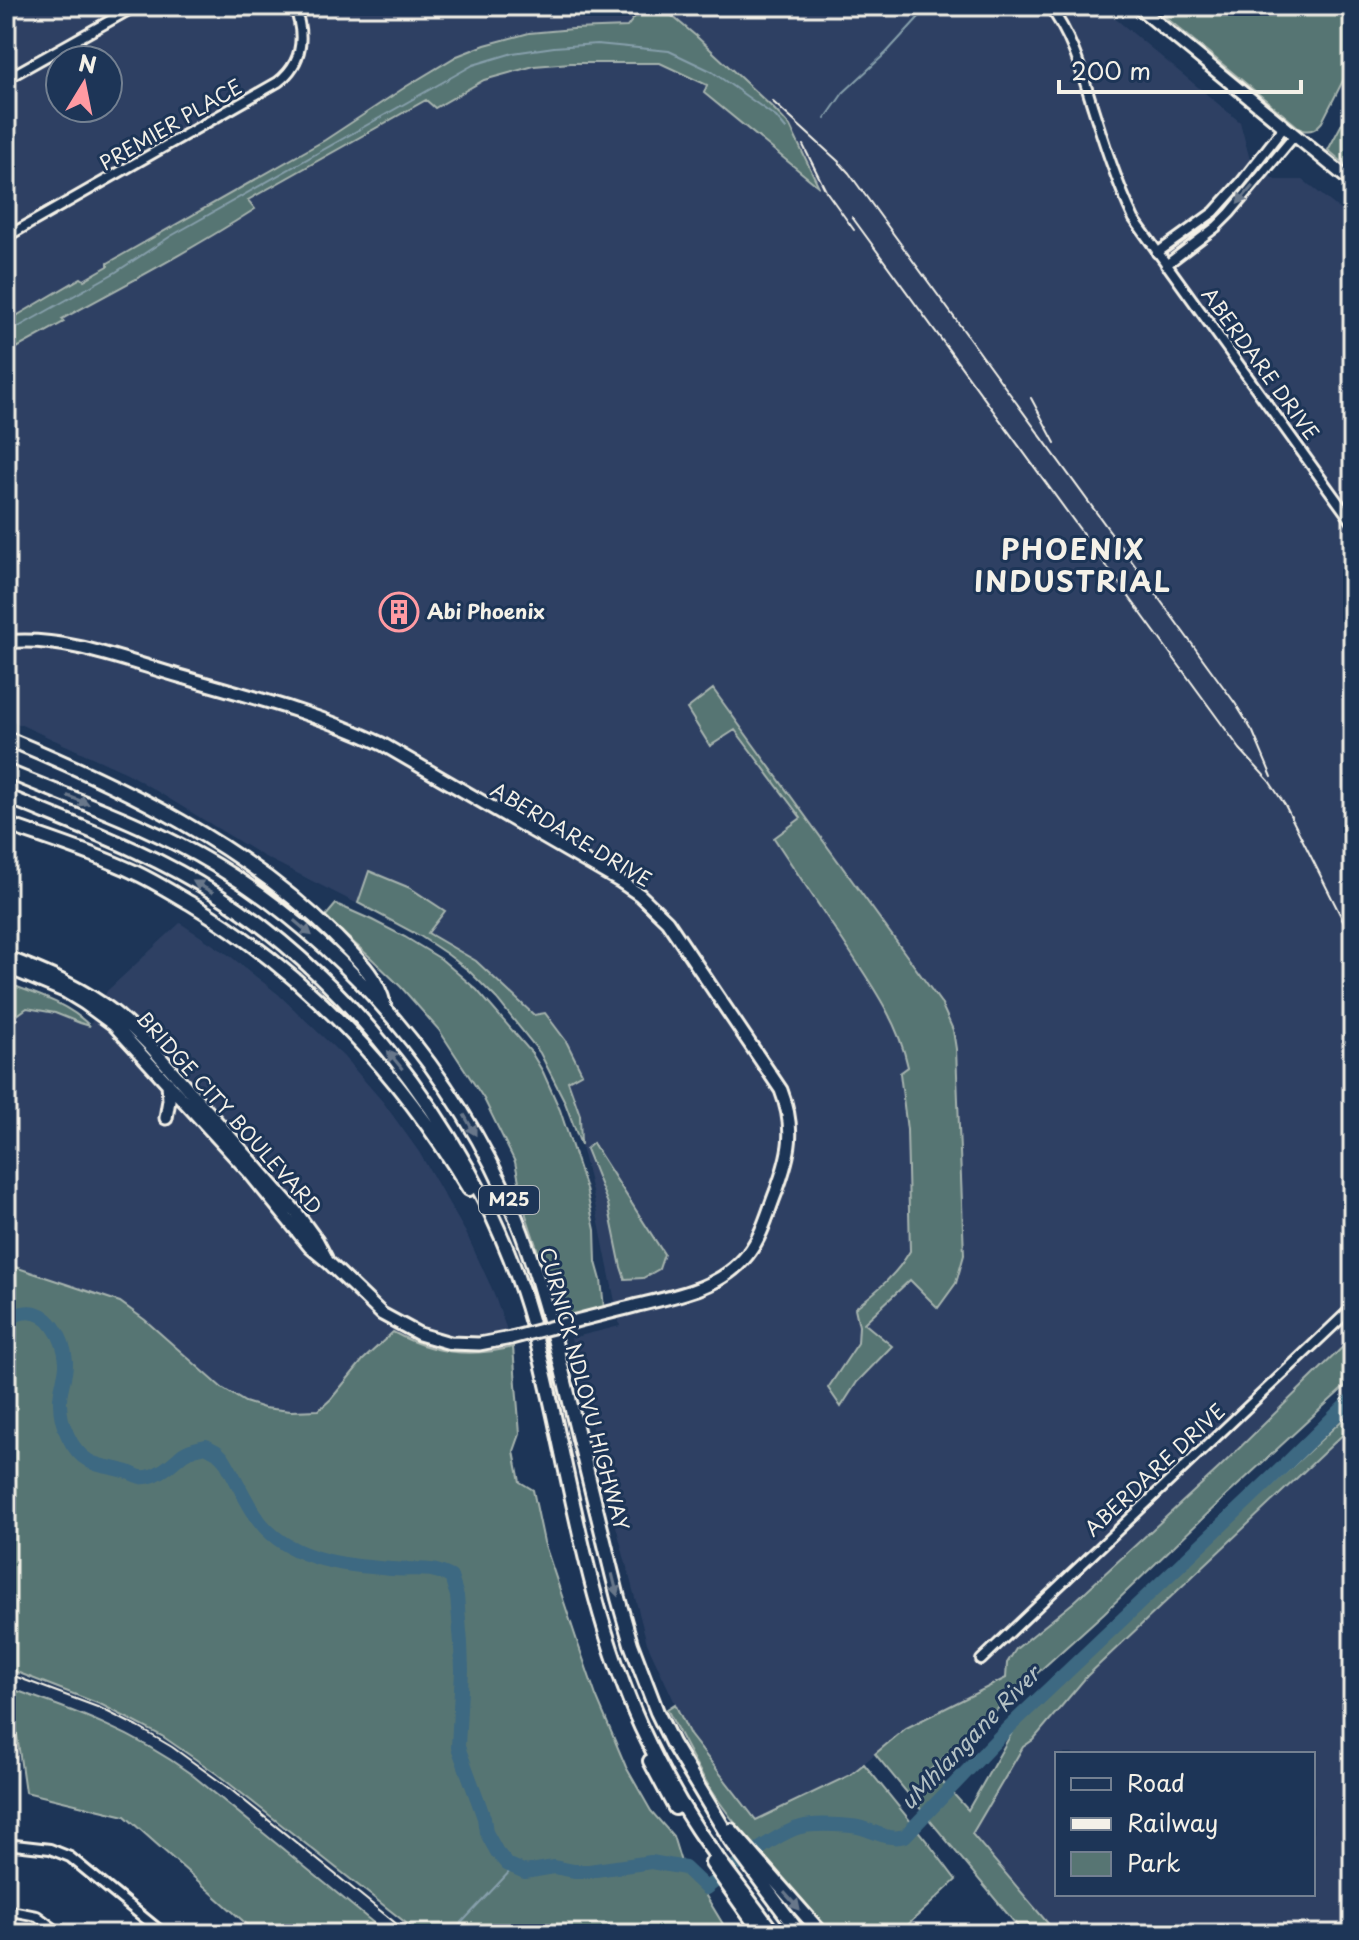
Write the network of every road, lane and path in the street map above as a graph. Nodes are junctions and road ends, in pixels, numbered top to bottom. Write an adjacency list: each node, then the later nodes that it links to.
1 (136, 6): 5 (street)
2 (294, 6): 9 (street, PREMIER PLACE)
3 (1049, 6): 10 (street, ABERDARE DRIVE)
4 (1137, 6): 6 (street)
5 (6, 79)
6 (1284, 127): 7 (street); 10 (street)
7 (1295, 135): 8 (street); 11 (street, one-way to 11)
8 (1353, 183)
9 (6, 237)
10 (1157, 253): 11 (street, ABERDARE DRIVE)
11 (1166, 265): 12 (street, ABERDARE DRIVE)
12 (1353, 523)
13 (6, 642): 25 (street, ABERDARE DRIVE)
14 (6, 738): 20 (main road)
15 (6, 771): 20 (main road, CURNICK NDLOVU HIGHWAY / M25, one-way to 20)
16 (6, 796): 27 (main road, CURNICK NDLOVU HIGHWAY / M25, one-way to 16)
17 (6, 824): 27 (main road)
18 (6, 957): 23 (street, BRIDGE CITY BOULEVARD)
19 (6, 967): 21 (street, BRIDGE CITY BOULEVARD)
20 (385, 1009): 28 (main road, CURNICK NDLOVU HIGHWAY / M25, one-way to 28)
21 (168, 1083): 22 (street); 23 (street, BRIDGE CITY BOULEVARD)
22 (166, 1118)
23 (314, 1244): 25 (street, BRIDGE CITY BOULEVARD, bridge)
24 (1353, 1307): 26 (street, ABERDARE DRIVE)
25 (572, 1322)
26 (981, 1660)
27 (694, 1830): 30 (main road, CURNICK NDLOVU HIGHWAY / M25)
28 (734, 1839): 36 (main road); 37 (main road, one-way to 37)
29 (6, 1844): 33 (street)
30 (727, 1876): 34 (main road); 35 (main road, CURNICK NDLOVU HIGHWAY / M25)
31 (6, 1910): 32 (street)
32 (61, 1934)
33 (164, 1934)
34 (762, 1934)
35 (774, 1934)
36 (800, 1934)
37 (822, 1934)

